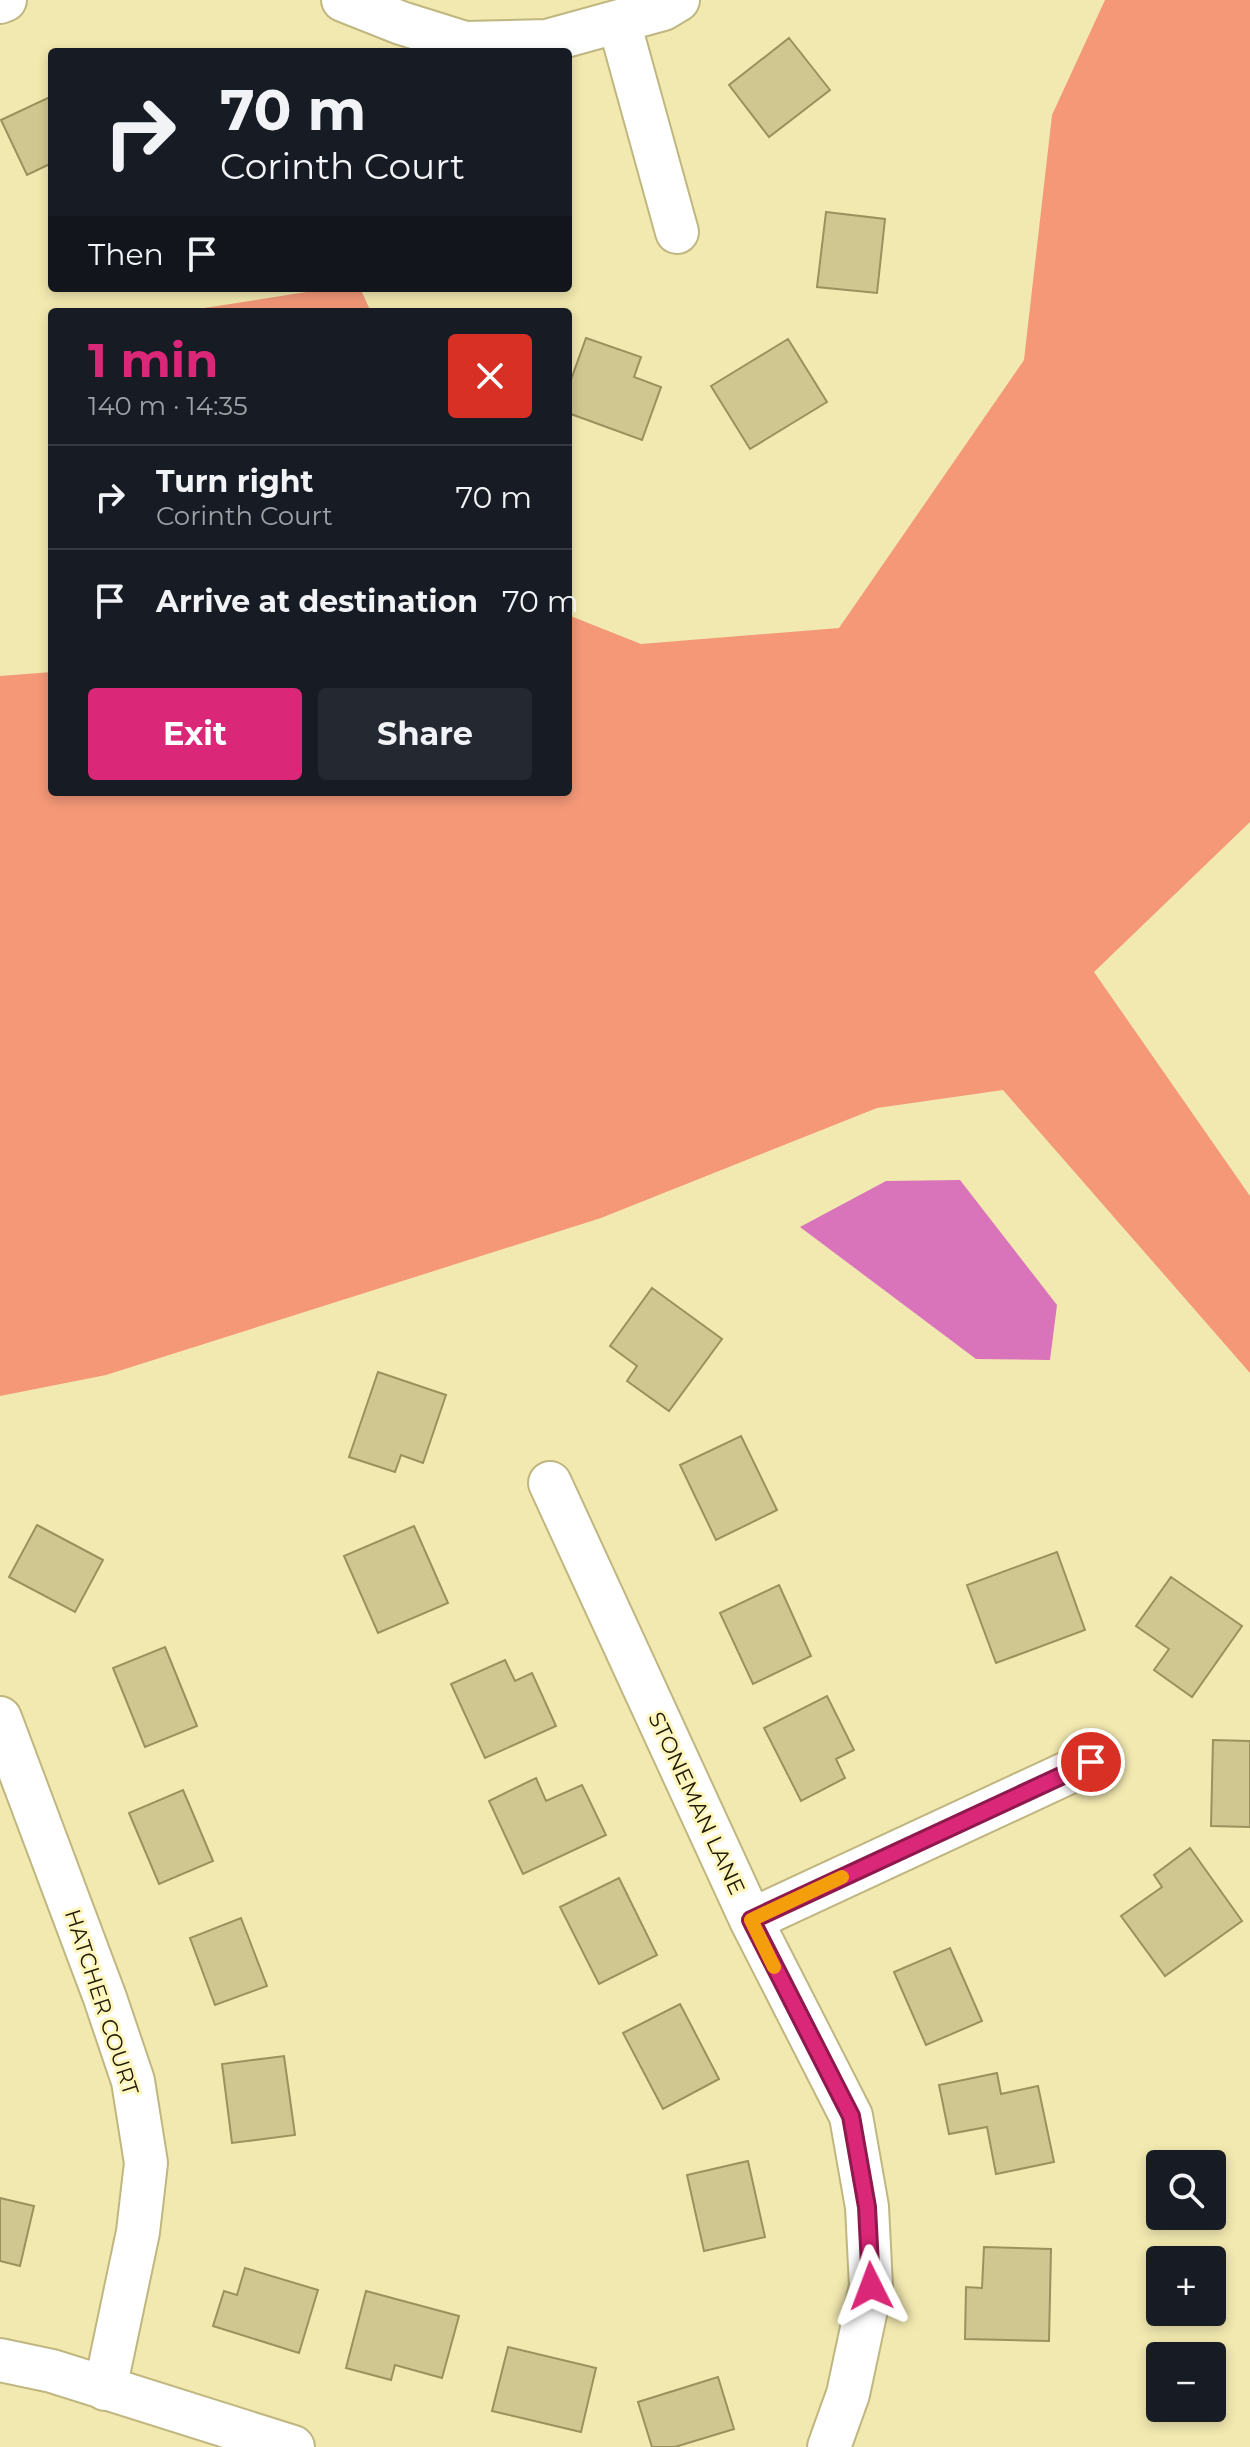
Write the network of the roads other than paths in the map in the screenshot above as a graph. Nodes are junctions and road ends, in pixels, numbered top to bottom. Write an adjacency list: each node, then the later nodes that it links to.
1 (343, 0): 3 (street)
2 (678, 0): 3 (street)
3 (619, 22): 4 (street)
4 (677, 232)
5 (550, 1483): 8 (street, STONEMAN LANE)
6 (0, 1718): 10 (street, HATCHER COURT)
7 (1091, 1762): 8 (street)
8 (751, 1920): 12 (street, STONEMAN LANE)
9 (0, 2360): 10 (street)
10 (105, 2389): 11 (street)
11 (293, 2447)
12 (829, 2447)

